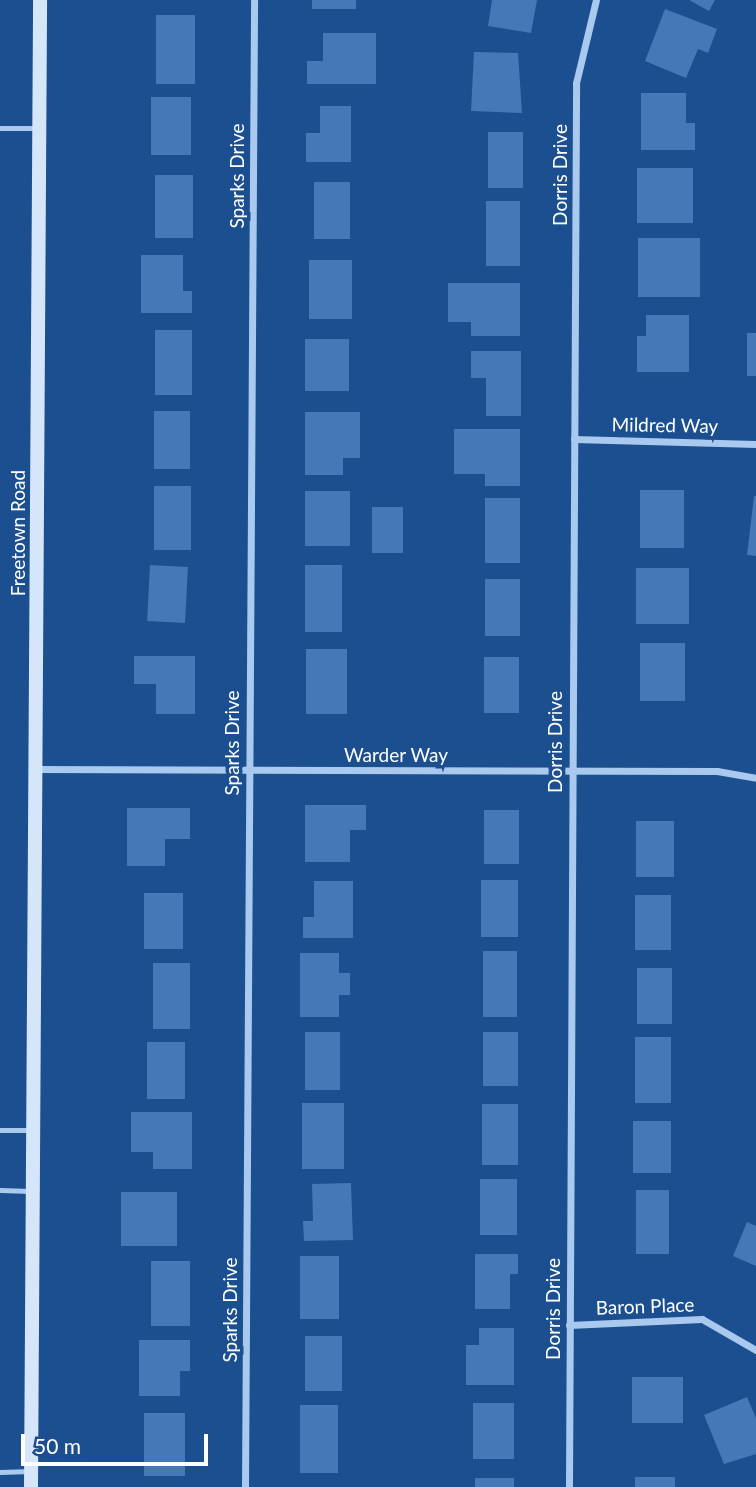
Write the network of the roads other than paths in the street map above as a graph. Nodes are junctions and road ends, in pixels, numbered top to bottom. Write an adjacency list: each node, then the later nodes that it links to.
1 (40, 0): 5 (street, Freetown Road)
2 (254, 0): 9 (street, Sparks Drive)
3 (596, 0): 6 (street, Dorris Drive)
4 (0, 128): 5 (lane)
5 (39, 128): 8 (street, Freetown Road)
6 (574, 439): 7 (street, Mildred Way); 10 (street, Dorris Drive)
7 (756, 444)
8 (36, 769): 9 (street, Warder Way); 13 (street, Freetown Road)
9 (248, 770): 10 (street, Warder Way); 21 (street, Sparks Drive)
10 (570, 773): 11 (street, Warder Way); 16 (street, Dorris Drive)
11 (756, 778)
12 (0, 1130): 13 (lane)
13 (33, 1130): 15 (street, Freetown Road)
14 (0, 1190): 15 (lane)
15 (33, 1191): 18 (street, Freetown Road)
16 (569, 1325): 17 (street, Baron Place); 22 (street, Dorris Drive)
17 (756, 1350)
18 (31, 1471): 19 (lane); 20 (street, Freetown Road)
19 (0, 1472)
20 (31, 1487)
21 (245, 1487)
22 (569, 1487)

